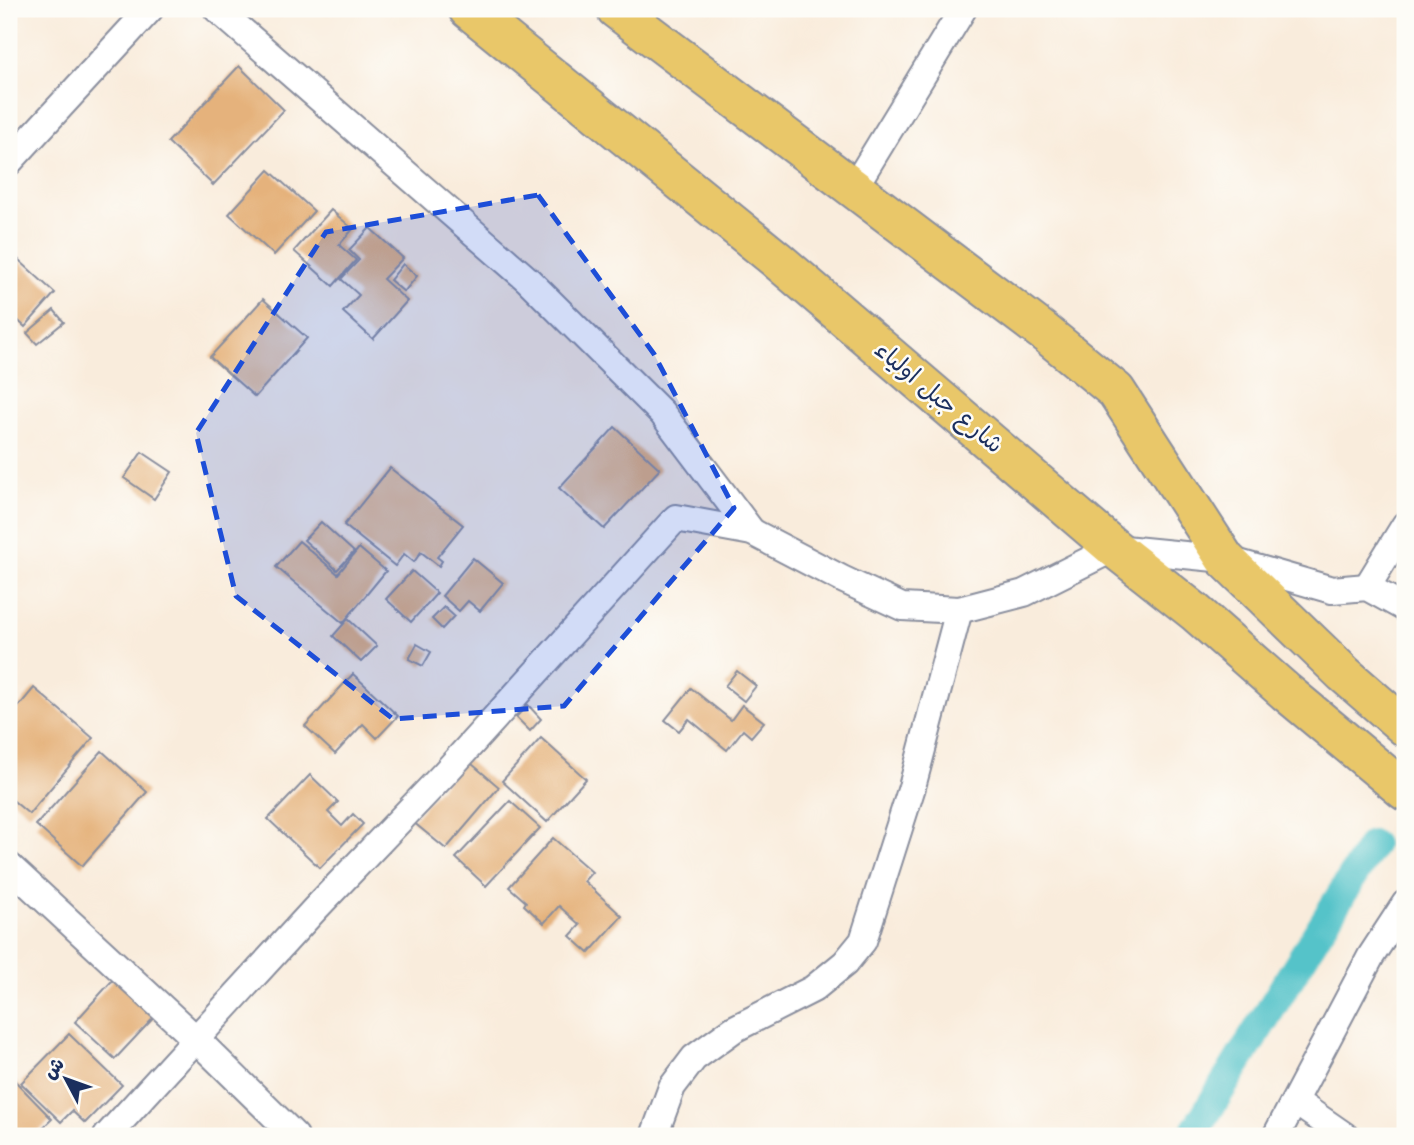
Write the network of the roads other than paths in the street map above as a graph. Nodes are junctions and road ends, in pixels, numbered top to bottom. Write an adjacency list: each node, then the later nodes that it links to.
1 (150, 9): 6 (street)
2 (217, 9): 9 (street)
3 (468, 9): 10 (highway, شارع جبل اولياء)
4 (616, 9): 7 (highway)
5 (963, 9): 7 (street)
6 (9, 162)
7 (853, 189): 11 (highway)
8 (1405, 525): 12 (street)
9 (752, 531): 14 (street); 19 (street)
10 (1114, 548): 11 (street); 14 (street); 16 (highway, شارع جبل اولياء)
11 (1225, 559): 12 (street); 15 (highway)
12 (1367, 587): 13 (street)
13 (1405, 608)
14 (959, 610): 23 (street)
15 (1405, 727)
16 (1405, 791)
17 (12, 876): 19 (street)
18 (1405, 904): 20 (street)
19 (197, 1040): 21 (street); 22 (street)
20 (1296, 1102): 24 (street); 25 (street)
21 (107, 1136)
22 (295, 1136)
23 (654, 1136)
24 (1276, 1136)
25 (1345, 1136)

